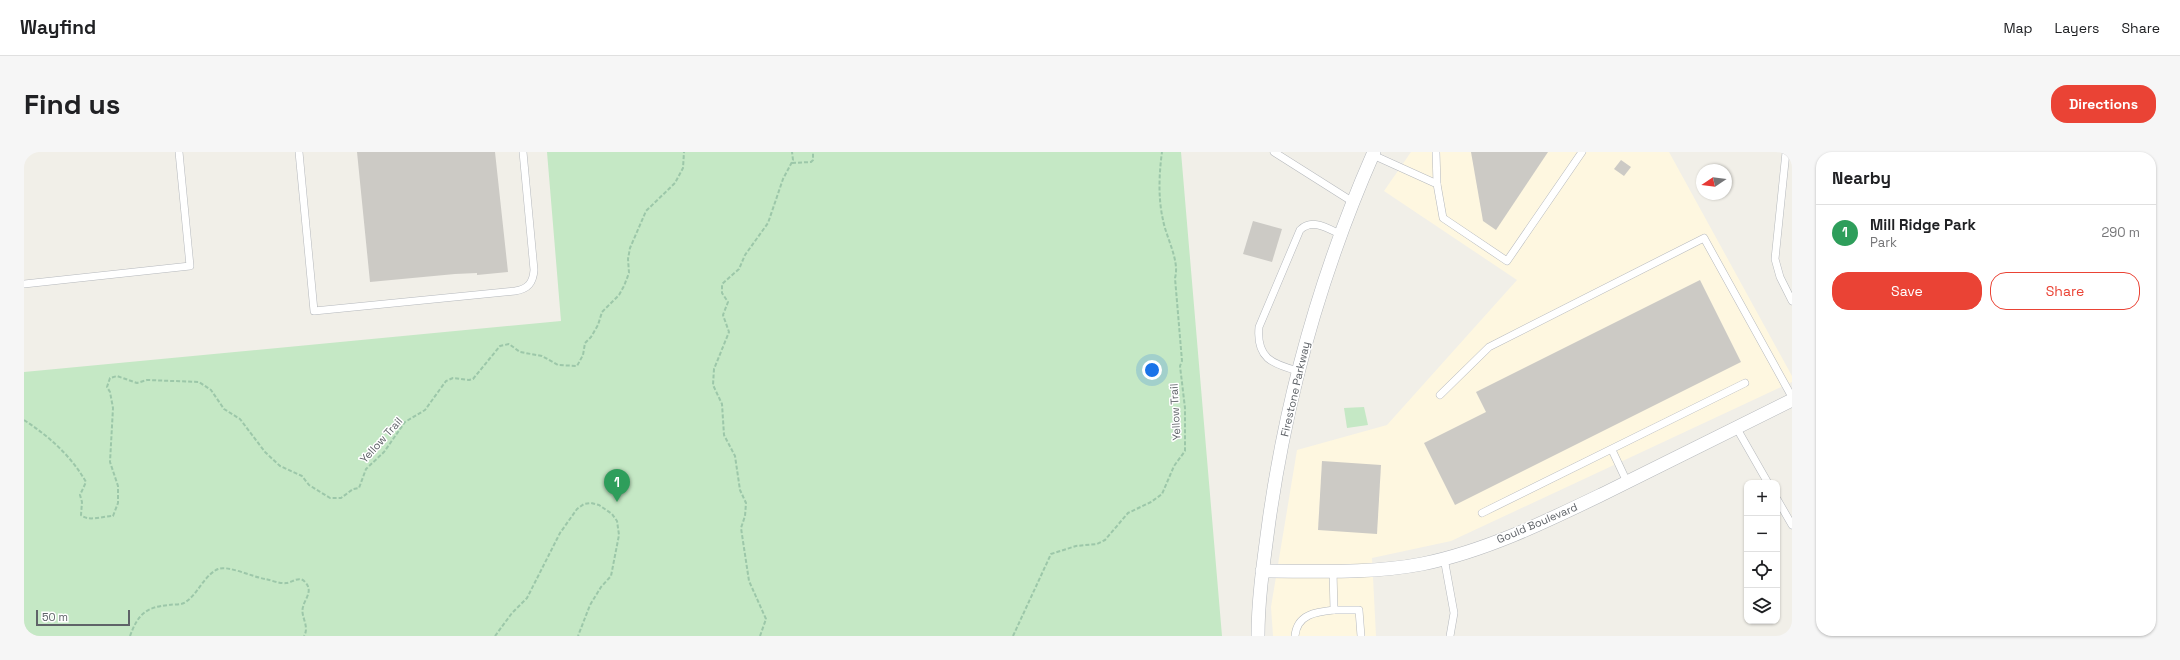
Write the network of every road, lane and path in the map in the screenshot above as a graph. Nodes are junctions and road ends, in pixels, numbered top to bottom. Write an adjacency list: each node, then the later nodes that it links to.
1 (179, 152): 17 (lane)
2 (299, 152): 3 (lane)
3 (524, 152)
4 (684, 152): 24 (path, Yellow Trail)
5 (792, 152): 13 (path)
6 (813, 152): 13 (path)
7 (1162, 152): 41 (path, Yellow Trail)
8 (1274, 152): 15 (lane)
9 (1436, 152): 14 (lane)
10 (1582, 152): 14 (lane)
11 (1786, 152): 18 (lane)
12 (1374, 154): 14 (lane); 15 (street, Firestone Parkway)
13 (792, 163): 40 (path)
14 (1437, 184)
15 (1353, 202): 16 (street, Firestone Parkway)
16 (1340, 234): 19 (street, Firestone Parkway); 19 (lane)
17 (24, 284)
18 (1792, 301)
19 (1298, 371): 33 (street, Firestone Parkway)
20 (1745, 383): 26 (lane)
21 (1440, 395): 22 (lane)
22 (1792, 396)
23 (1792, 400): 25 (street, Gould Boulevard)
24 (24, 420)
25 (1736, 428): 27 (lane); 28 (street, Gould Boulevard)
26 (1612, 450): 28 (lane); 30 (lane)
27 (1766, 480)
28 (1627, 482): 32 (street, Gould Boulevard)
29 (1780, 504): 31 (lane)
30 (1482, 513)
31 (1792, 525)
32 (1444, 558): 34 (street, Gould Boulevard); 45 (lane)
33 (1262, 571): 34 (street, Gould Boulevard); 42 (street, Firestone Parkway)
34 (1333, 571): 35 (lane)
35 (1334, 610): 43 (lane); 44 (lane)
36 (130, 636): 37 (path)
37 (304, 636)
38 (496, 636): 39 (path)
39 (578, 636)
40 (760, 636)
41 (1013, 636)
42 (1258, 636)
43 (1295, 636)
44 (1361, 636)
45 (1450, 636)

